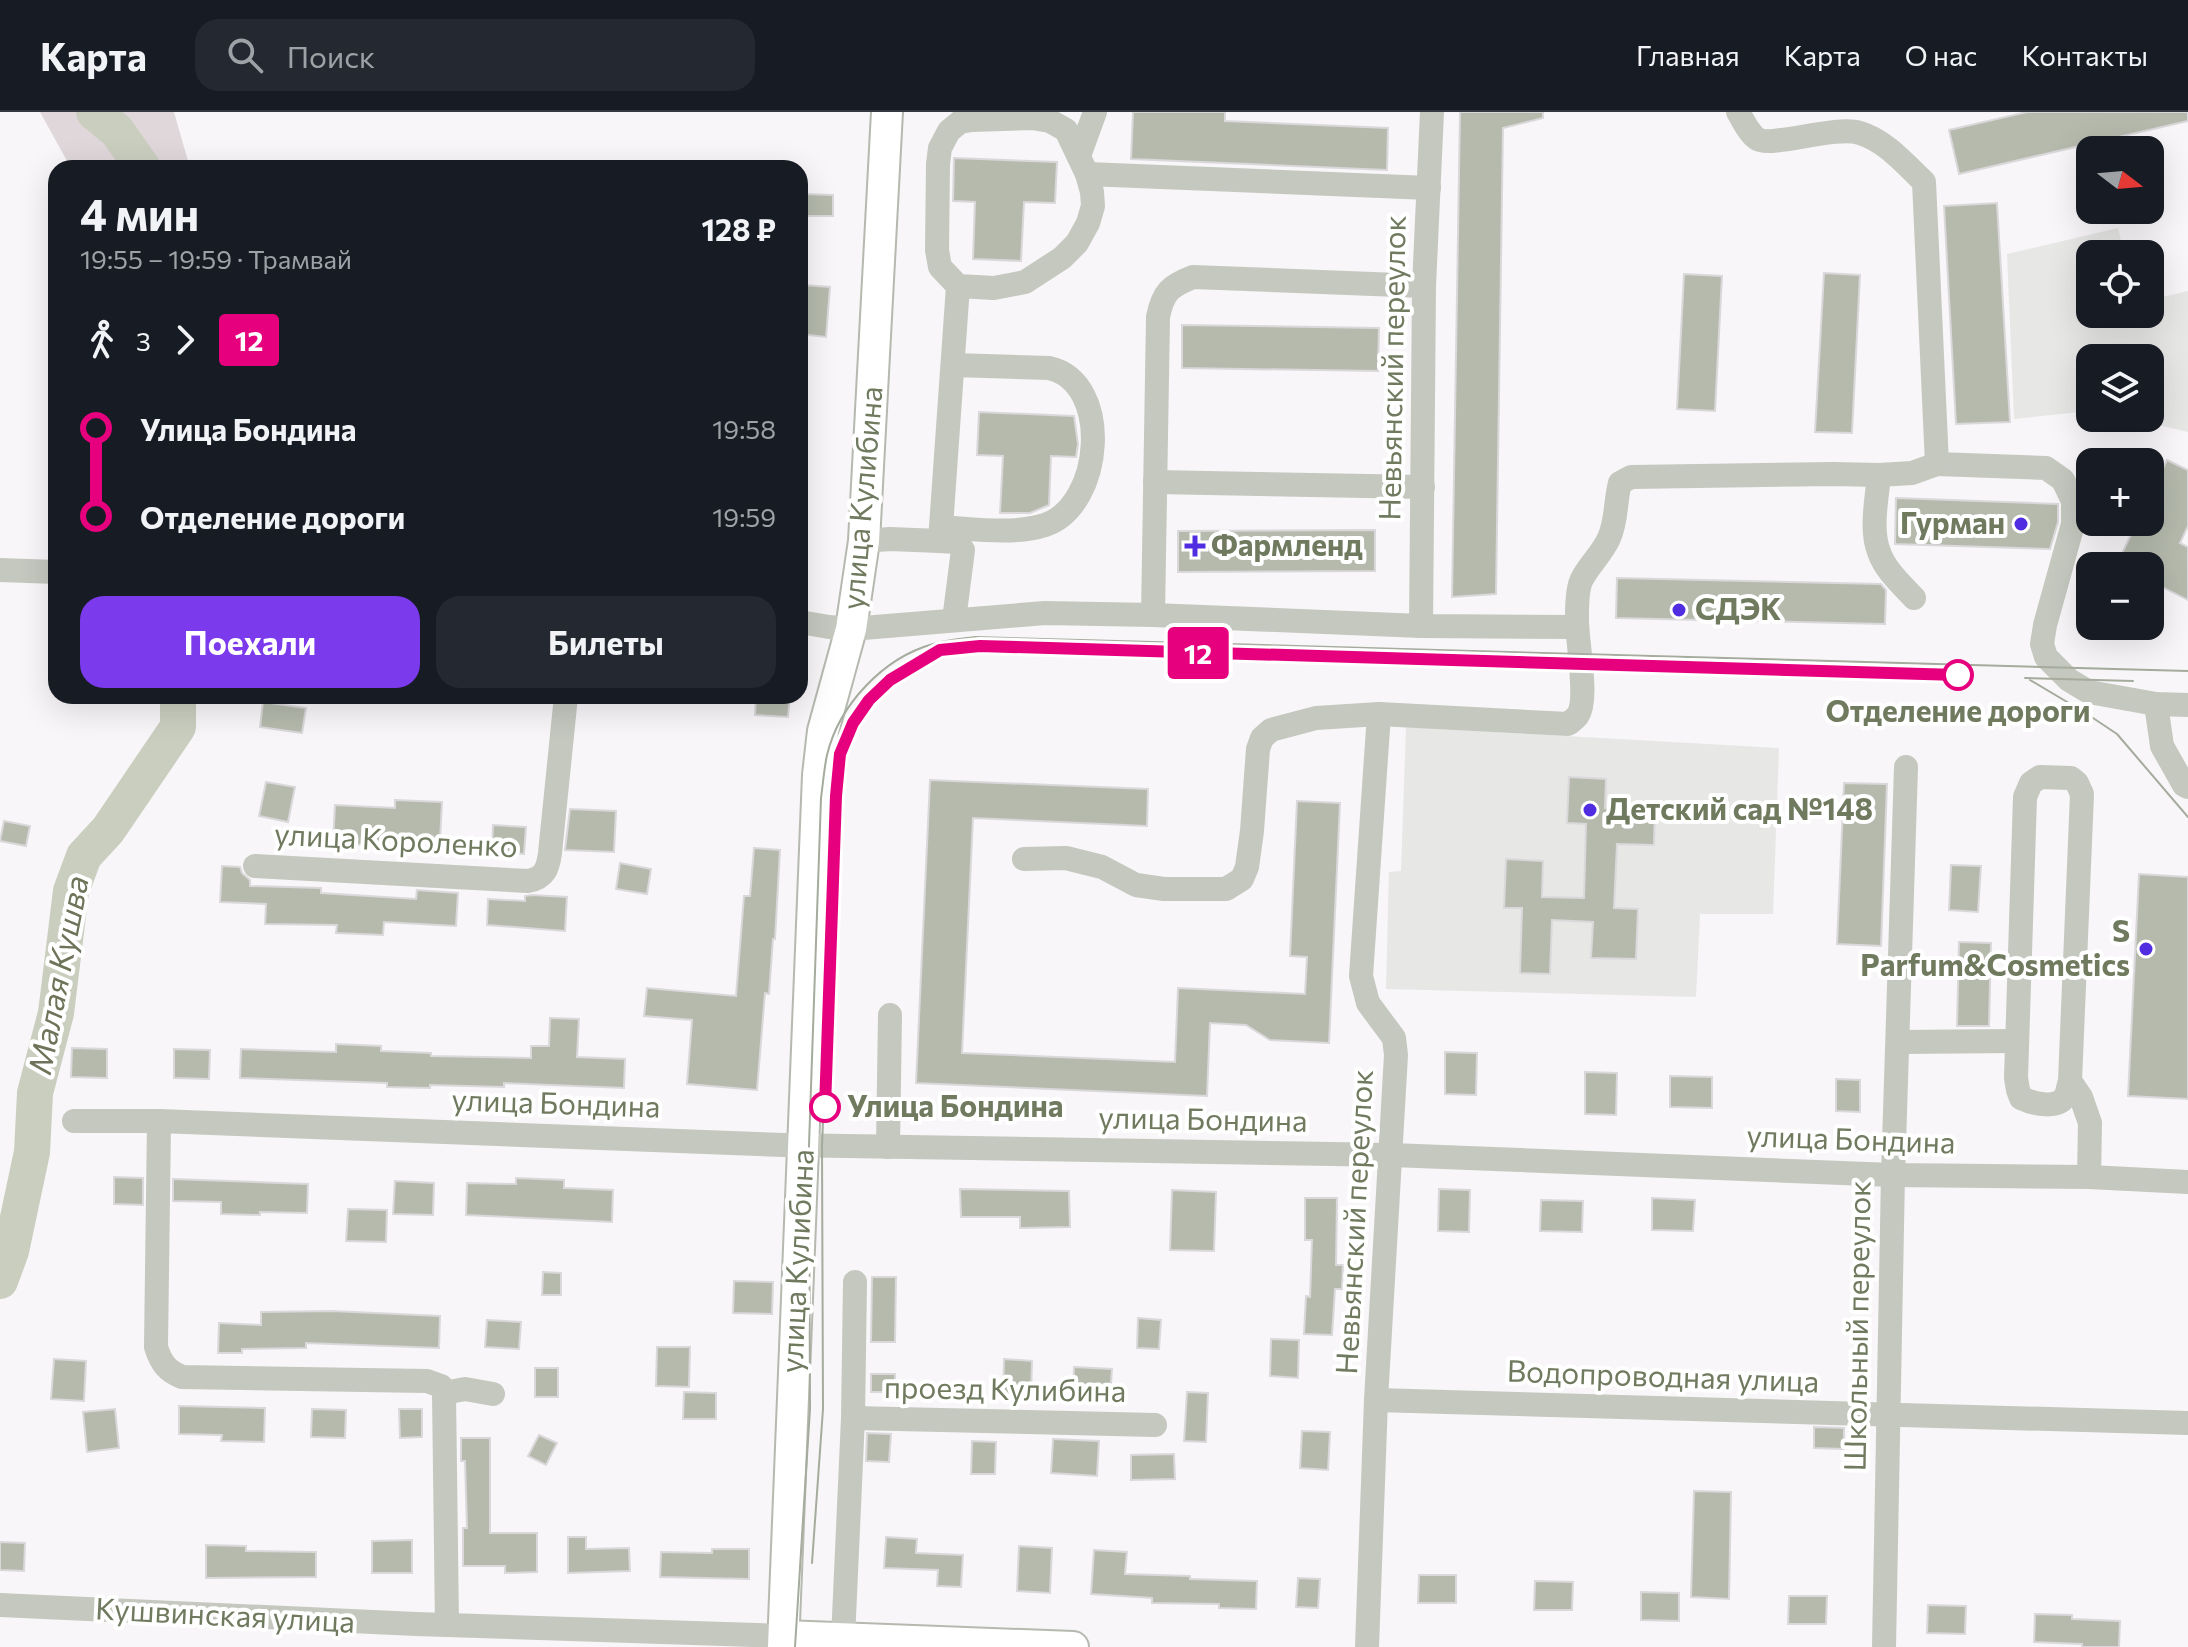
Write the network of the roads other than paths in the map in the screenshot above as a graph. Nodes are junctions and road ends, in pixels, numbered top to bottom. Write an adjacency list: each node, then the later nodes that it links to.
1 (887, 112): 15 (main road, улица Кулибина)
2 (1095, 112): 5 (street)
3 (1432, 112): 6 (street, Невьянский переулок)
4 (1738, 112): 10 (street)
5 (1083, 165): 6 (street); 7 (street); 7 (street)
6 (1429, 188): 8 (street, Невьянский переулок)
7 (958, 286): 9 (street)
8 (1424, 286): 12 (street); 13 (street, Невьянский переулок)
9 (953, 365): 14 (street); 14 (street)
10 (1937, 464): 11 (street); 26 (street)
11 (1879, 475): 18 (street); 23 (street)
12 (1155, 482): 13 (street); 19 (street)
13 (1423, 487): 22 (street, Невьянский переулок)
14 (941, 534): 15 (street); 20 (street)
15 (864, 541): 24 (main road, улица Кулибина)
16 (0, 570): 17 (street)
17 (48, 572)
18 (1914, 598)
19 (1153, 615): 20 (street); 22 (street)
20 (954, 620): 24 (street)
21 (808, 623): 24 (street)
22 (1421, 626): 23 (street)
23 (1577, 627): 28 (street)
24 (851, 629): 39 (main road, улица Кулибина)
25 (565, 704): 32 (street, улица Короленко)
26 (2156, 704): 27 (street); 30 (street)
27 (2188, 705)
28 (1379, 714): 31 (street); 41 (street, Невьянский переулок)
29 (1906, 767): 35 (street, Школьный переулок)
30 (2188, 787)
31 (1024, 859)
32 (255, 866)
33 (890, 1015): 40 (street)
34 (2017, 1041): 35 (street); 36 (street); 36 (street)
35 (1898, 1042): 42 (street, Школьный переулок)
36 (2070, 1081): 43 (street)
37 (74, 1121): 38 (street, улица Бондина)
38 (159, 1121): 39 (street, улица Бондина); 46 (street)
39 (803, 1145): 40 (street, улица Бондина); 57 (main road, улица Кулибина)
40 (888, 1147): 41 (street, улица Бондина)
41 (1392, 1155): 42 (street, улица Бондина); 48 (street, Невьянский переулок)
42 (1893, 1175): 43 (street, улица Бондина); 49 (street, Школьный переулок)
43 (2089, 1177): 44 (street, улица Бондина)
44 (2188, 1182)
45 (855, 1282): 50 (street)
46 (444, 1393): 47 (street); 54 (street)
47 (493, 1394)
48 (1376, 1400): 49 (street, Водопроводная улица); 59 (street, Невьянский переулок)
49 (1889, 1415): 51 (street, Водопроводная улица); 60 (street, Школьный переулок)
50 (853, 1418): 52 (street, проезд Кулибина); 56 (street)
51 (2188, 1423)
52 (1155, 1425)
53 (0, 1605): 55 (street, Кушвинская улица)
54 (447, 1625): 55 (street, Кушвинская улица); 57 (street, Кушвинская улица)
55 (416, 1636)
56 (833, 1641): 57 (main road, Кушвинская улица); 58 (main road, Кушвинская улица)
57 (783, 1642)
58 (1073, 1647)
59 (1367, 1647)
60 (1884, 1647)

